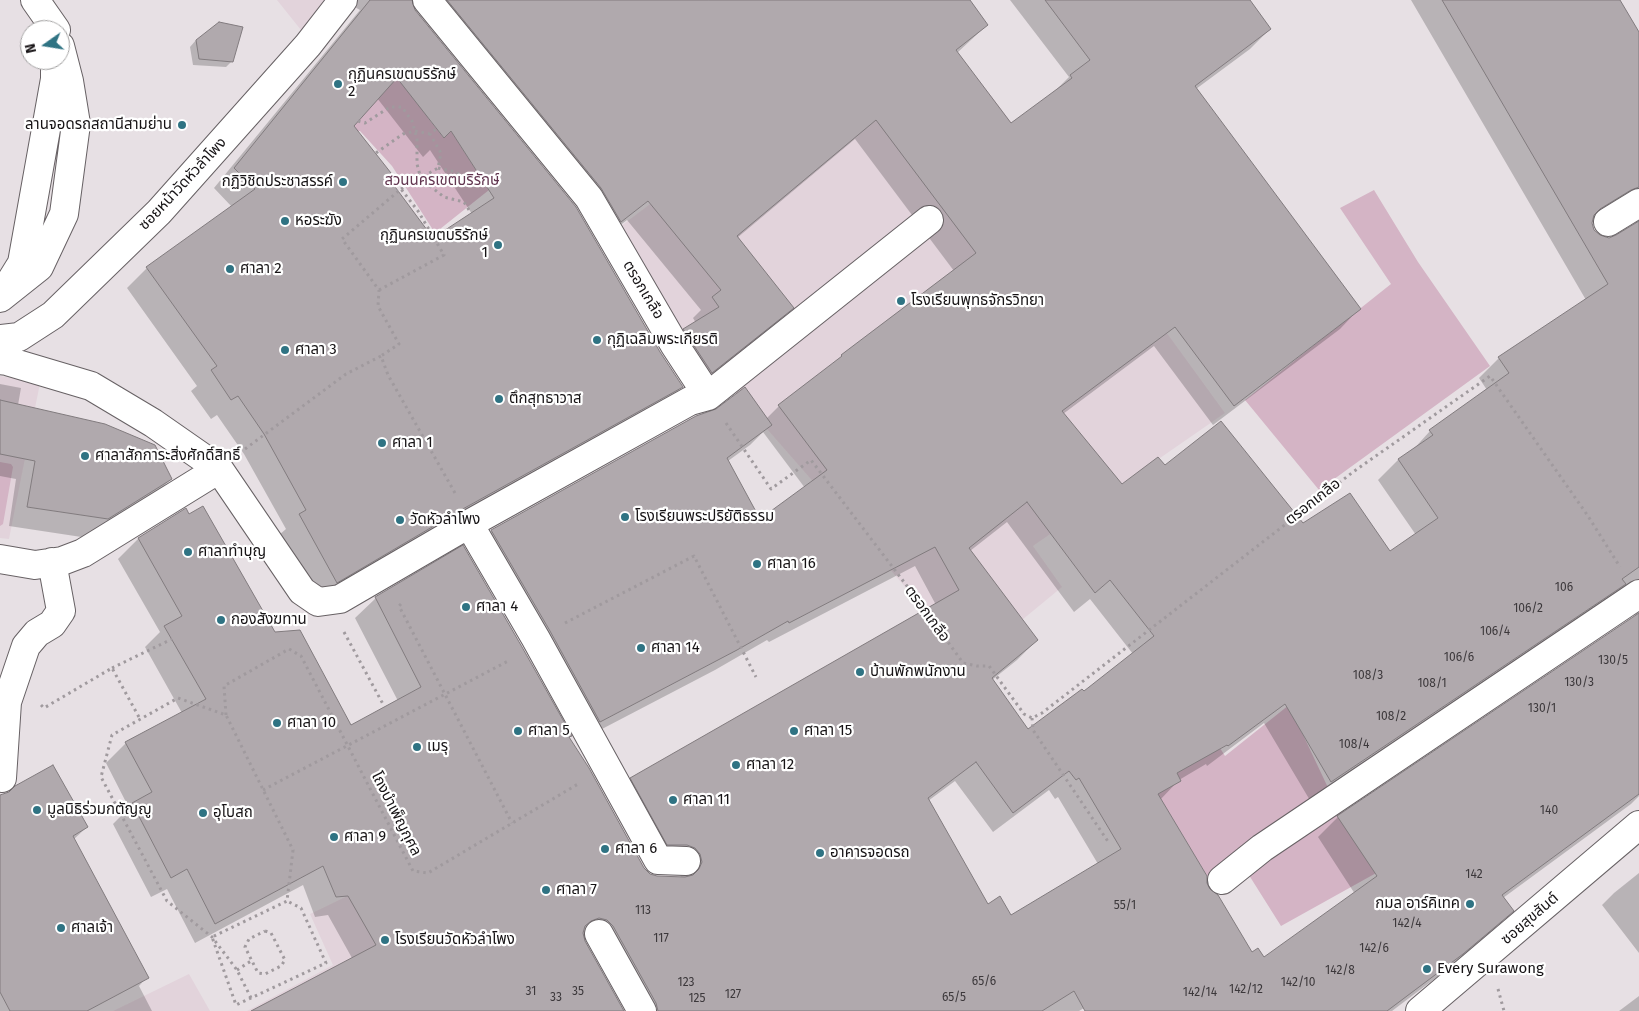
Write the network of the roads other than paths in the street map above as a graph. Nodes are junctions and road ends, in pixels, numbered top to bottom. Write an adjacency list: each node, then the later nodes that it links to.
1 (35, 0): 4 (street)
2 (343, 0): 11 (street, ซอยหน้าวัดหัวลำโพง)
3 (427, 0): 13 (street, ตรอกเกลือ)
4 (49, 20)
5 (55, 70): 10 (street)
6 (66, 70): 10 (street)
7 (1639, 203): 9 (street)
8 (928, 220): 13 (street)
9 (1608, 222)
10 (1, 298)
11 (0, 339)
12 (0, 360): 14 (street)
13 (708, 396): 15 (street)
14 (219, 469): 15 (street); 17 (street)
15 (469, 524): 21 (street)
16 (0, 559): 17 (street)
17 (52, 562): 19 (street)
18 (1639, 595): 22 (street)
19 (2, 778)
20 (1639, 825): 25 (street, ซอยสุขสันต์)
21 (686, 861)
22 (1222, 880)
23 (599, 934): 24 (street)
24 (642, 1011)
25 (1420, 1011)

